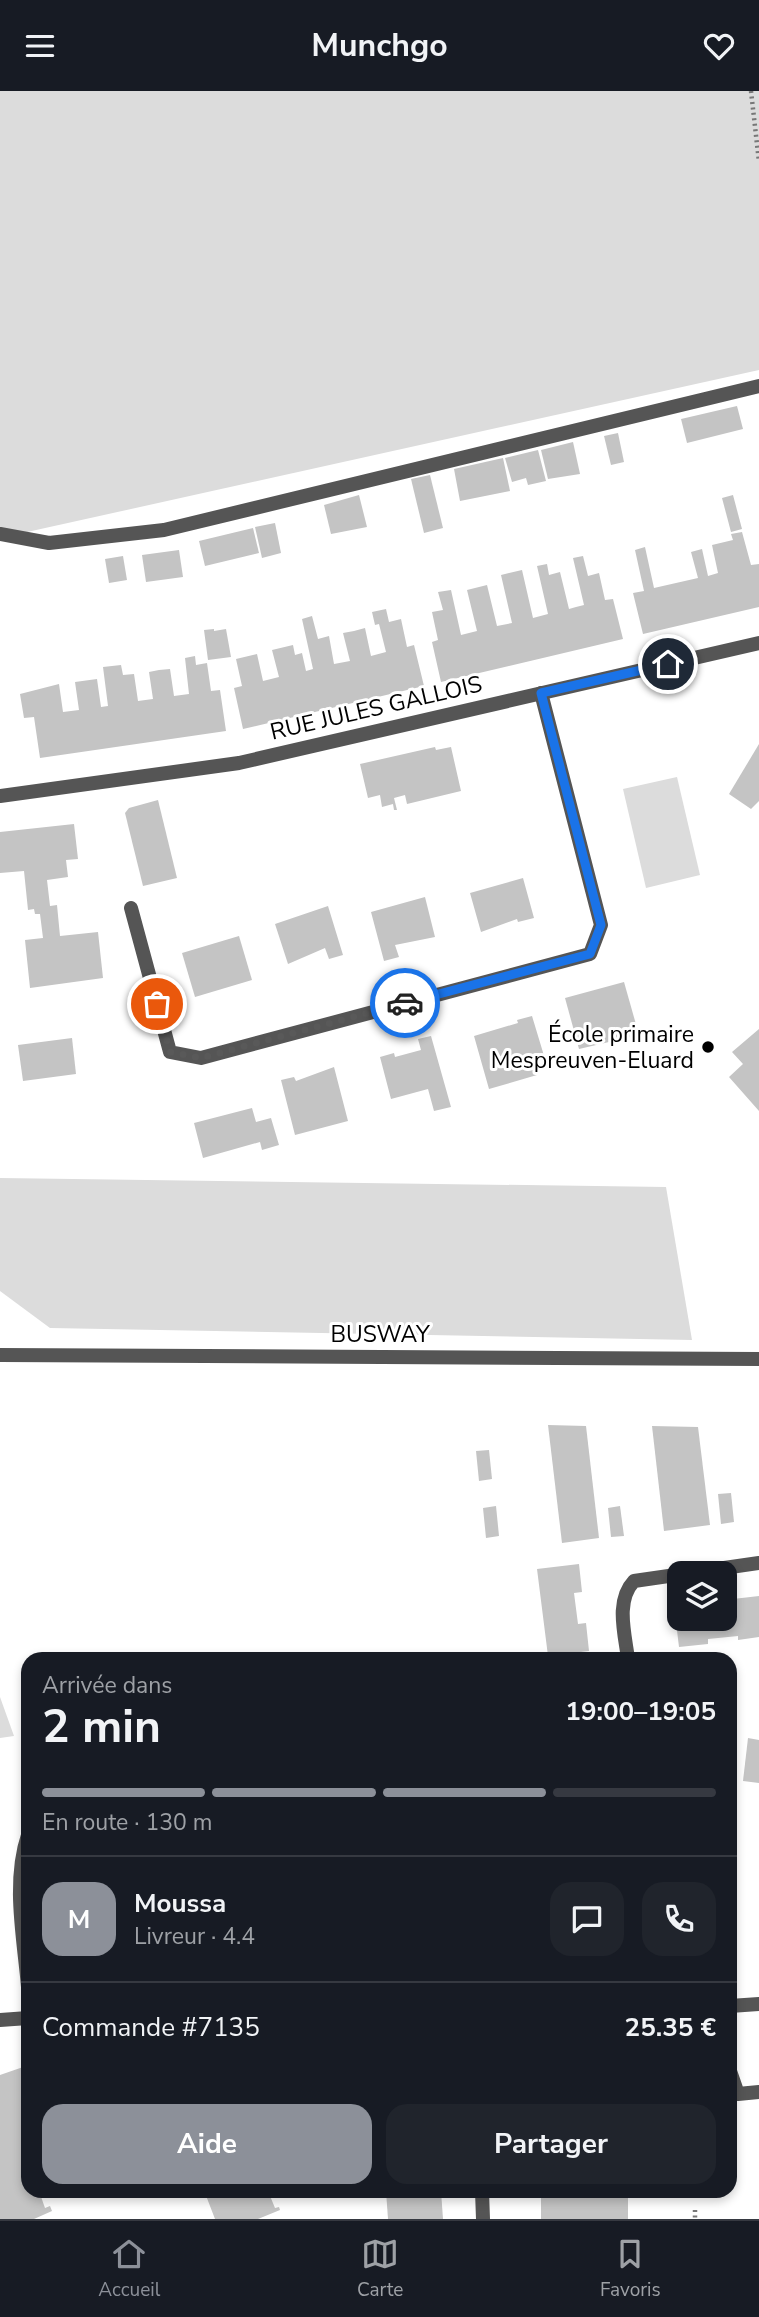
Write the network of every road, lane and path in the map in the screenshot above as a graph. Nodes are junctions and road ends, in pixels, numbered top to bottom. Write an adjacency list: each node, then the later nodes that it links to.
1 (751, 91): 2 (path)
2 (759, 162)
3 (759, 386): 4 (street)
4 (0, 534)
5 (759, 643): 6 (street, RUE JULES GALLOIS)
6 (541, 693): 7 (street, RUE JULES GALLOIS); 8 (street)
7 (0, 796)
8 (131, 908)
9 (0, 1355): 10 (street, BUSWAY)
10 (759, 1359)
11 (759, 1563): 12 (street)
12 (627, 1652)
13 (759, 2004): 14 (street)
14 (737, 2006)
15 (21, 2018): 16 (street)
16 (0, 2020)
17 (737, 2091): 18 (street)
18 (759, 2092)
19 (482, 2198): 21 (street)
20 (695, 2210): 22 (path)
21 (483, 2219)
22 (695, 2219)

